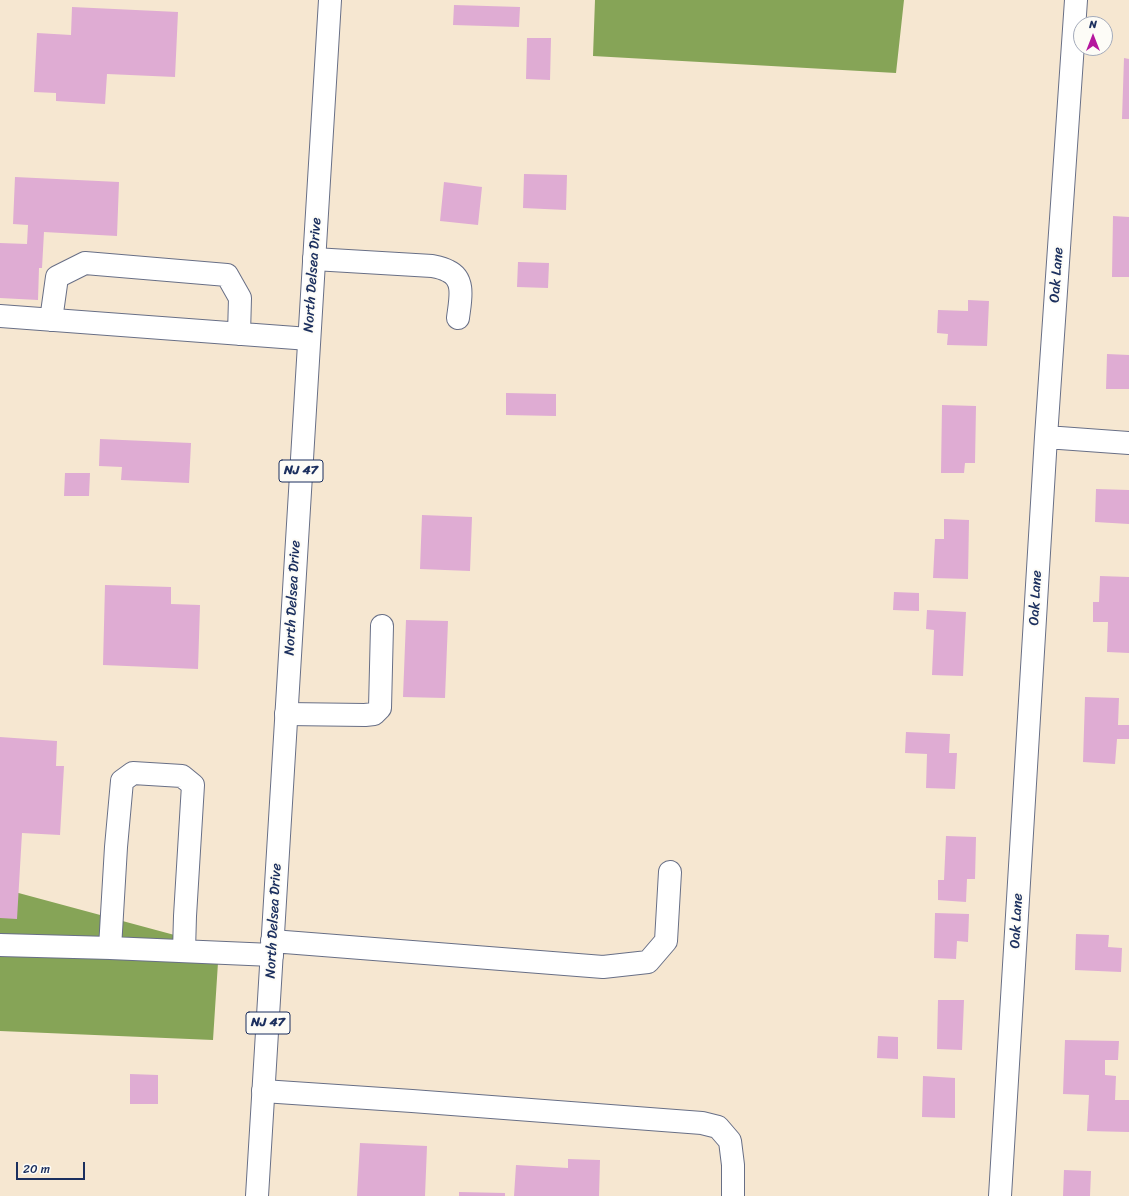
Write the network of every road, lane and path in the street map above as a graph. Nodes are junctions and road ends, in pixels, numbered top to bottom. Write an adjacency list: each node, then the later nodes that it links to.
1 (330, 0): 3 (street, North Delsea Drive / NJ 47)
2 (1076, 0): 9 (street, Oak Lane)
3 (314, 259): 5 (street); 8 (street, North Delsea Drive / NJ 47)
4 (0, 316): 6 (street)
5 (458, 318)
6 (51, 320): 7 (street); 7 (street)
7 (239, 334): 8 (street)
8 (309, 339): 12 (street, North Delsea Drive / NJ 47)
9 (1046, 437): 10 (street); 21 (street, Oak Lane)
10 (1129, 443)
11 (382, 626): 12 (street)
12 (286, 714): 16 (street, North Delsea Drive / NJ 47)
13 (670, 872): 16 (street)
14 (0, 945): 15 (street)
15 (111, 948): 17 (street); 17 (street)
16 (272, 948): 17 (street); 18 (street, North Delsea Drive / NJ 47)
17 (184, 951)
18 (263, 1091): 19 (street, North Delsea Drive / NJ 47); 20 (street)
19 (257, 1196)
20 (733, 1196)
21 (1000, 1196)

